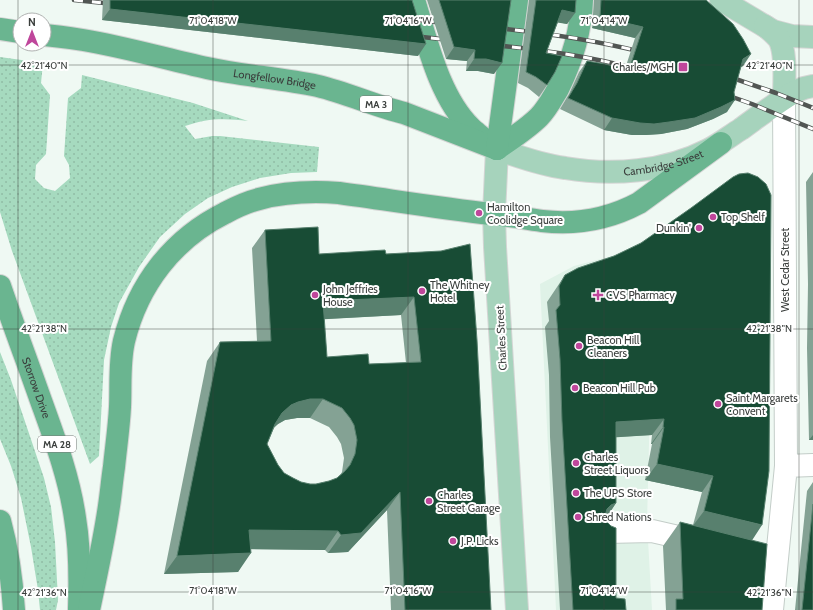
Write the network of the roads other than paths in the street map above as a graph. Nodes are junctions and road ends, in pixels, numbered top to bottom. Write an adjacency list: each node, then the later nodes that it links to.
1 (414, 0): 13 (highway)
2 (517, 0): 13 (highway)
3 (582, 0): 13 (highway)
4 (721, 0): 5 (main road)
5 (764, 26): 9 (main road); 11 (main road)
6 (0, 29): 7 (highway)
7 (12, 31)
8 (52, 36): 13 (highway, Longfellow Bridge / MA 3)
9 (813, 37)
10 (813, 86): 11 (main road, Cambridge Street)
11 (784, 98): 12 (main road, Cambridge Street); 17 (street, West Cedar Street)
12 (721, 143): 13 (main road, Cambridge Street); 14 (highway)
13 (497, 149): 14 (main road, Charles Street)
14 (494, 214): 25 (highway); 26 (main road, Charles Street)
15 (0, 286): 24 (highway, Storrow Drive / MA 28)
16 (813, 465): 17 (street)
17 (786, 466): 22 (street, West Cedar Street)
18 (0, 521): 23 (highway)
19 (606, 532): 20 (street)
20 (720, 547)
21 (756, 556): 22 (street)
22 (776, 561): 27 (street, West Cedar Street)
23 (14, 610)
24 (79, 610)
25 (89, 610)
26 (517, 610)
27 (772, 610)

